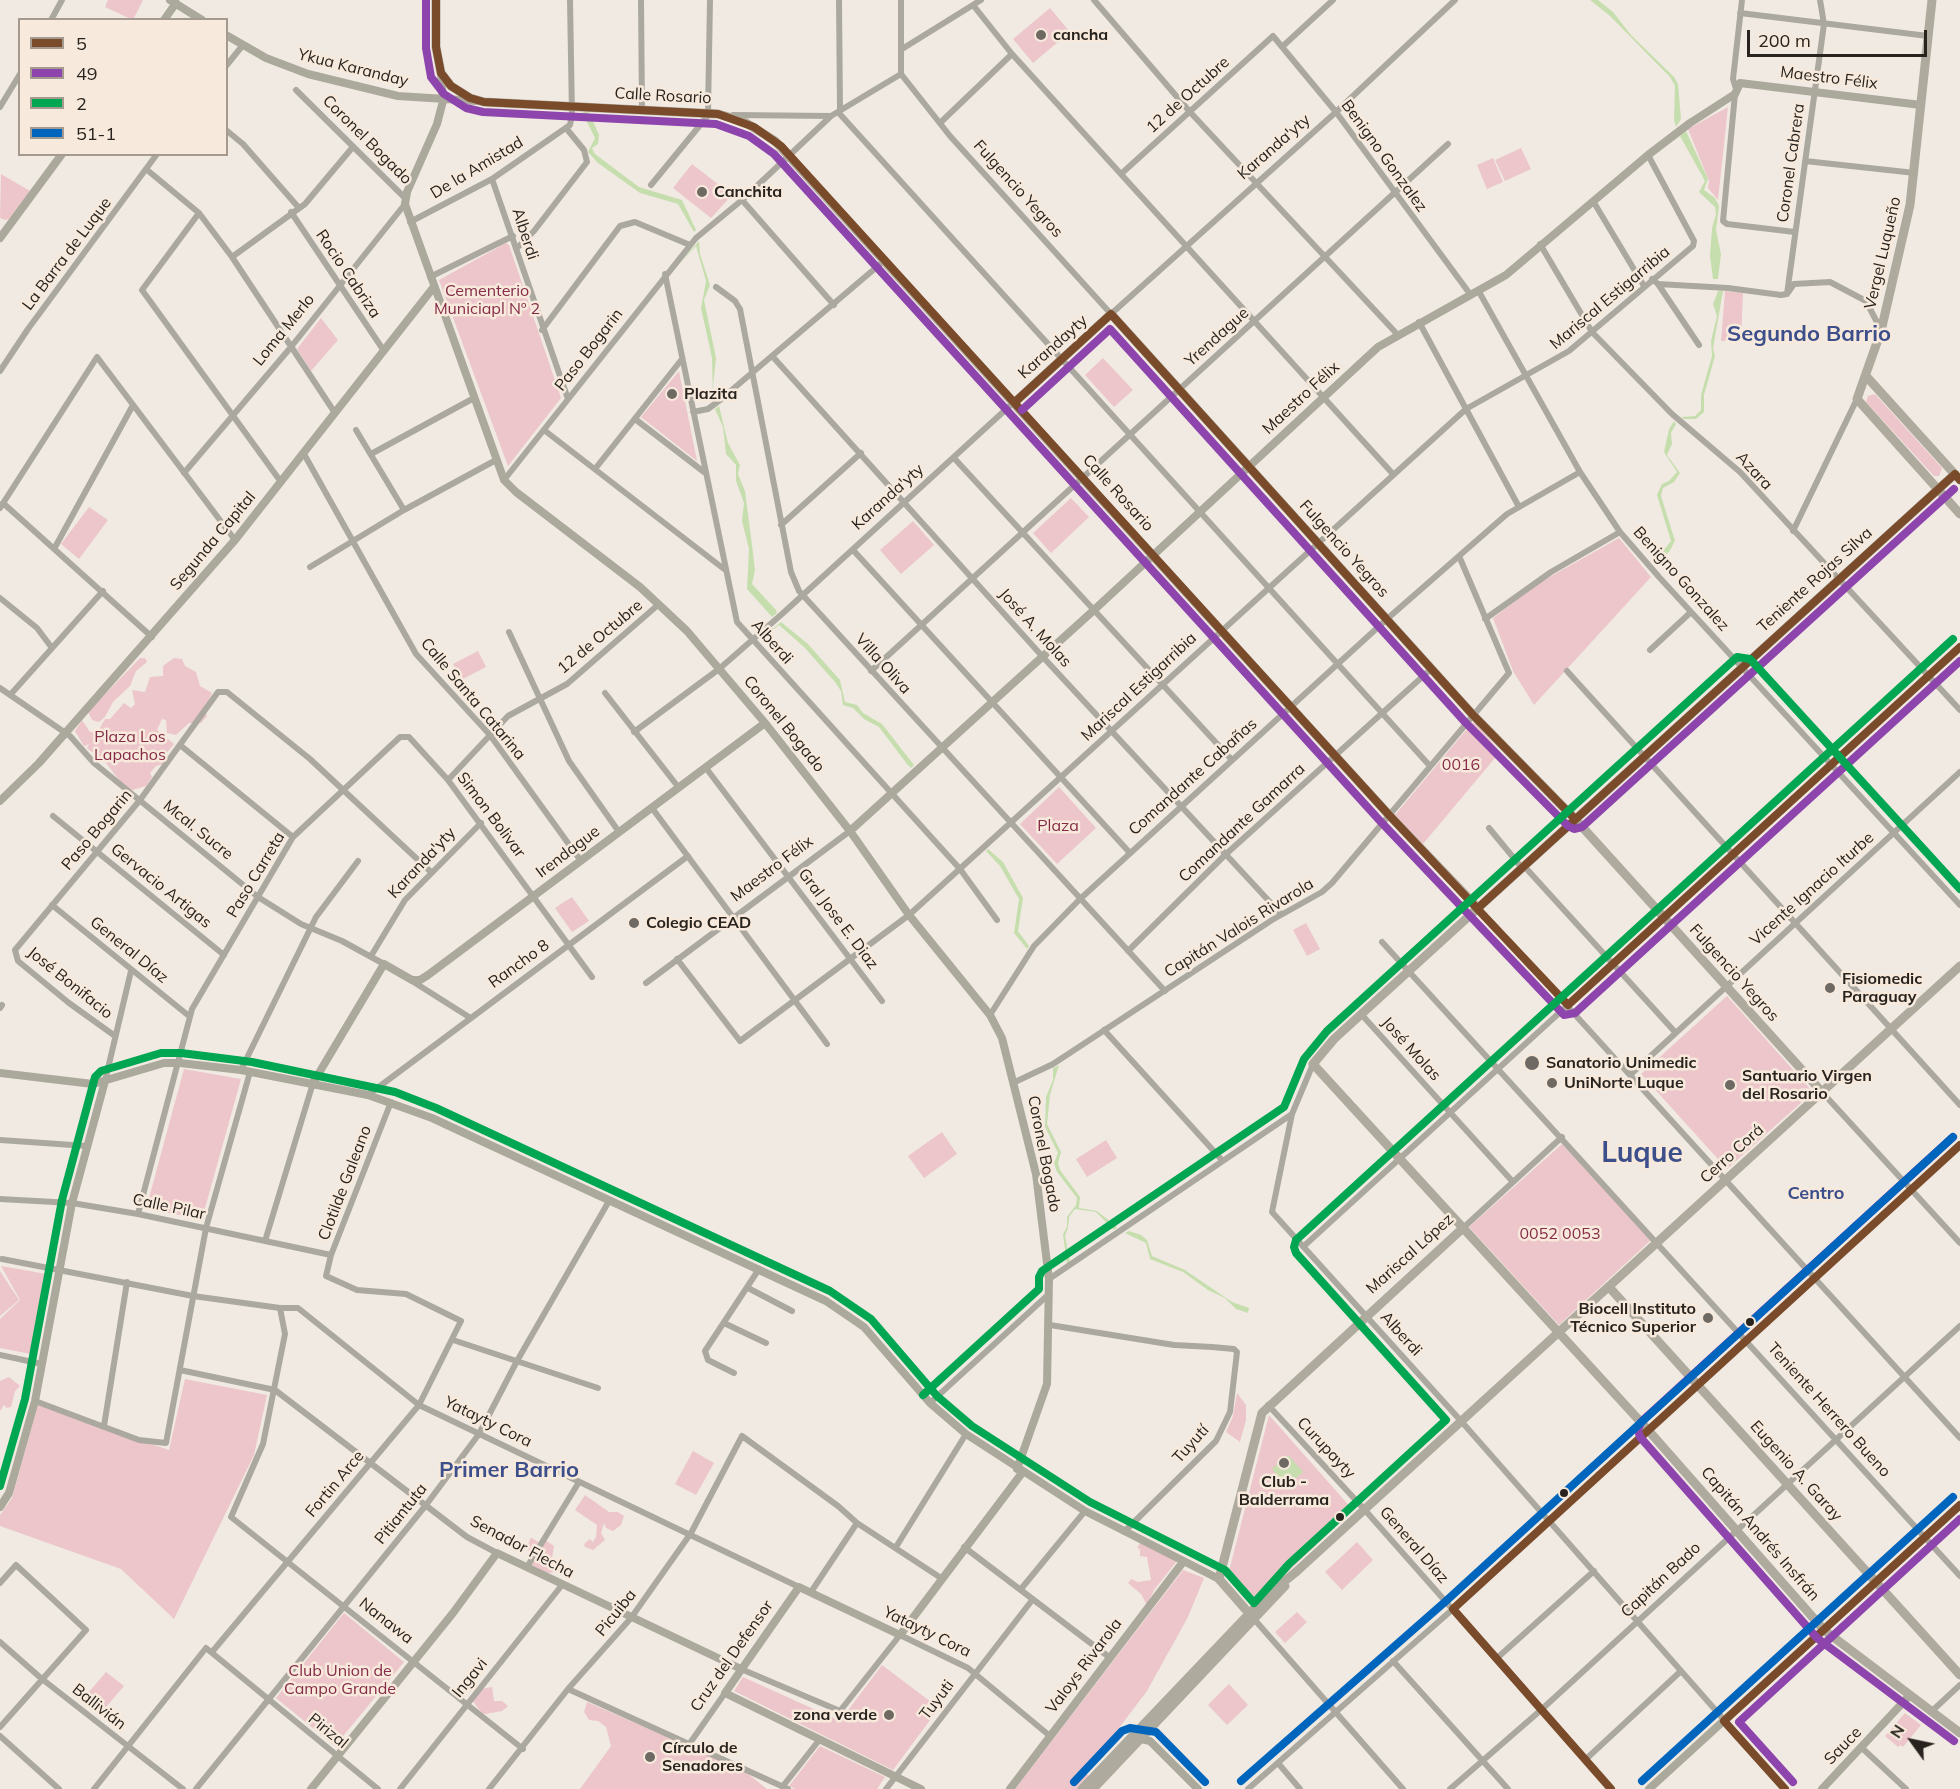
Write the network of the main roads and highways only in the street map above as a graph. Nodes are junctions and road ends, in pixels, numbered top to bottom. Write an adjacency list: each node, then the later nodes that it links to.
1 (436, 0): 5 (main road, Calle Rosario)
2 (1932, 0): 4 (main road, Vergel Luqueño)
3 (1110, 314): 5 (main road, Karandayty); 9 (main road, Fulgencio Yegros)
4 (1866, 376): 6 (main road); 7 (main road, Vergel Luqueño)
5 (1015, 402): 10 (main road, Calle Rosario)
6 (1958, 474): 7 (main road, Teniente Rojas Silva)
7 (1938, 489): 8 (main road); 9 (main road, Teniente Rojas Silva)
8 (1960, 514)
9 (1575, 819): 10 (main road, Teniente Rojas Silva); 13 (main road, Fulgencio Yegros)
10 (1478, 908): 12 (main road, Teniente Rojas Silva)
11 (1960, 966): 13 (main road, Cerro Corá)
12 (1313, 1064): 14 (main road, Capitán Andrés Insfrán)
13 (1822, 1092): 15 (main road, Cerro Corá)
14 (1463, 1228): 16 (main road, Capitán Andrés Insfrán); 17 (main road, Mariscal López)
15 (1609, 1287): 16 (main road, Cerro Corá); 18 (main road, Eugenio A. Garay)
16 (1558, 1333): 17 (main road, Cerro Corá); 19 (main road, Capitán Andrés Insfrán)
17 (1251, 1616): 20 (main road, Cerro Corá)
18 (1960, 1675)
19 (1960, 1733)
20 (1136, 1738): 21 (main road); 22 (main road)
21 (1082, 1789)
22 (1093, 1789)

